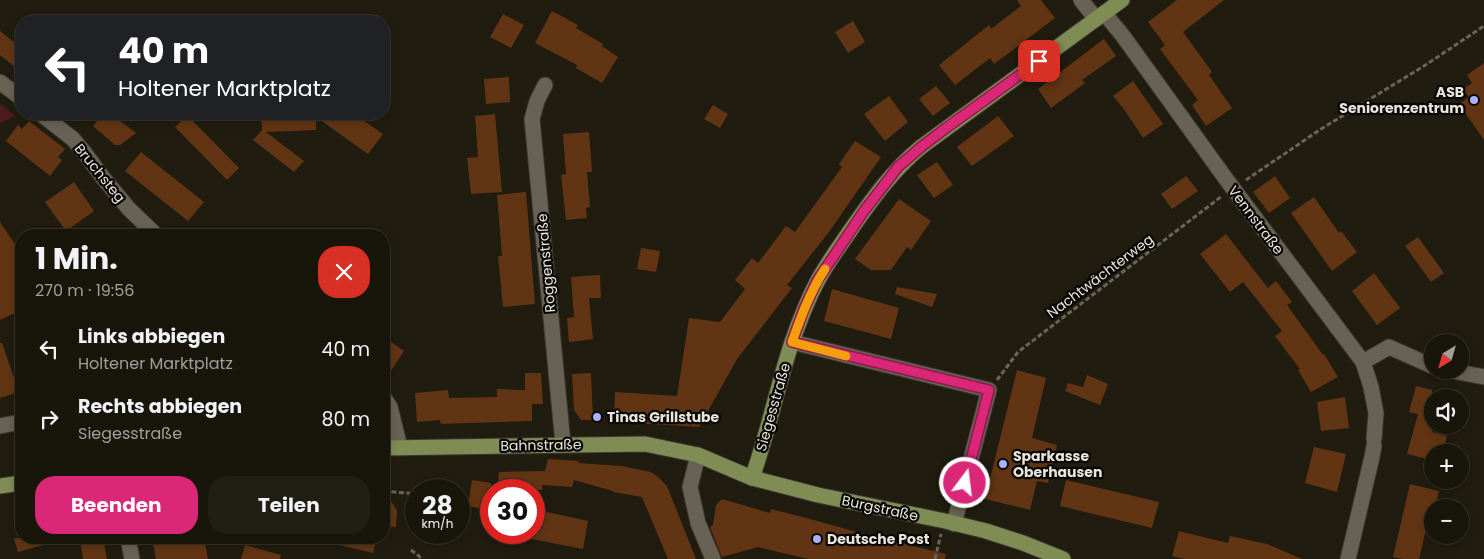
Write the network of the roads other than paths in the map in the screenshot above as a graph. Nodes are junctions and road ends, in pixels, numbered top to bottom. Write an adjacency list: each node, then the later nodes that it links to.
1 (1081, 0): 3 (street, Vennstraße)
2 (1122, 0): 3 (main road, Siegesstraße)
3 (1100, 16): 9 (main road, Siegesstraße); 10 (street, Vennstraße)
4 (0, 82): 6 (street)
5 (545, 85): 17 (street, Roggenstraße)
6 (15, 93)
7 (49, 120): 8 (street, Bruchsteg)
8 (150, 229)
9 (792, 342): 21 (main road, Siegesstraße); 24 (street)
10 (1363, 362): 11 (street); 29 (street, Vennstraße)
11 (1424, 363)
12 (1469, 374): 13 (street)
13 (1484, 377)
14 (390, 407): 19 (street)
15 (15, 423): 16 (street)
16 (0, 426)
17 (563, 444): 19 (main road, Bahnstraße); 20 (main road, Bahnstraße)
18 (390, 448): 19 (main road, Bahnstraße)
19 (400, 448)
20 (698, 455): 21 (main road, Burgstraße); 27 (street)
21 (752, 478): 24 (main road, Burgstraße)
22 (15, 484): 23 (main road)
23 (0, 486)
24 (949, 522): 28 (main road, Burgstraße)
25 (129, 544): 26 (street)
26 (132, 559)
27 (713, 559)
28 (1063, 559)
29 (1348, 559)

